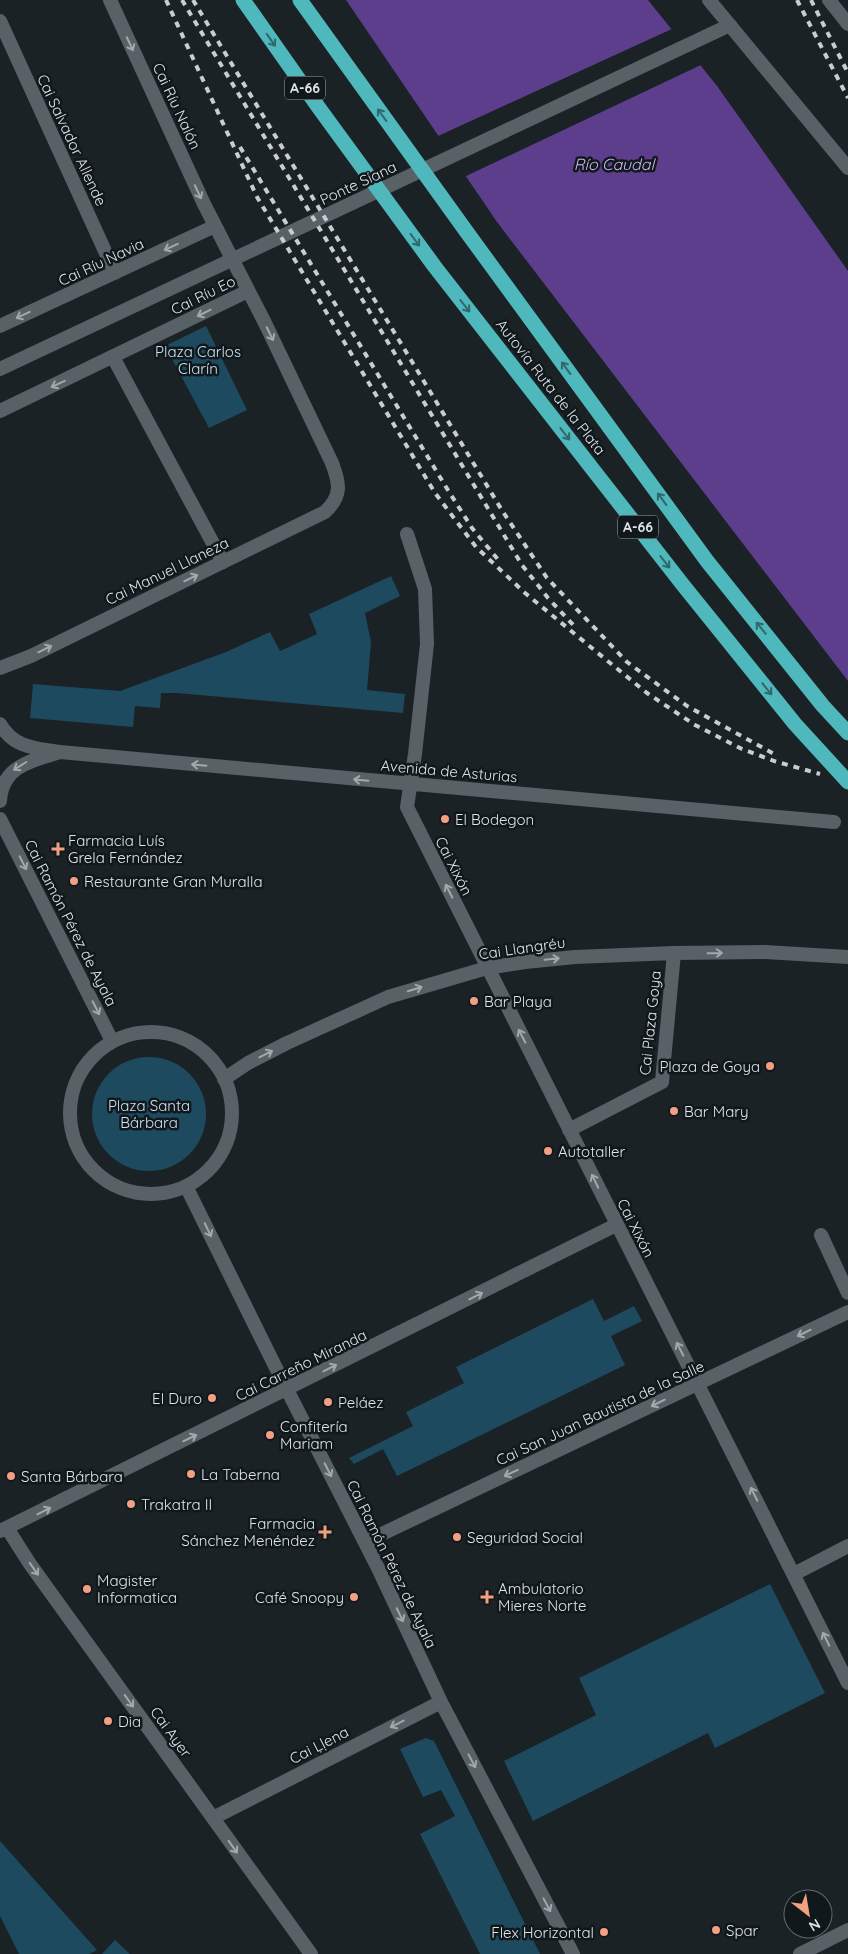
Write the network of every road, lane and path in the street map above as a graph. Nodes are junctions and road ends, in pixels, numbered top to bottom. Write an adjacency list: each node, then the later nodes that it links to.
1 (110, 0): 10 (street, Cai Ríu Nalón, one-way to 10)
2 (243, 0): 26 (highway, Autovía Ruta de la Plata / A-66, one-way to 26)
3 (300, 0): 21 (highway, Autovía Ruta de la Plata / A-66, one-way to 3)
4 (709, 0): 8 (street)
5 (829, 0): 7 (street)
6 (0, 21): 11 (street, Cai Salvador Allende)
7 (848, 24)
8 (730, 25): 9 (street); 15 (street, Ponte Siana)
9 (848, 168)
10 (215, 226): 11 (street, Cai Ríu Navia, one-way to 11); 12 (street, Cai Ríu Nalón)
11 (115, 273): 13 (street, Cai Ríu Navia, one-way to 13)
12 (248, 291): 14 (street, Cai Ríu Eo, one-way to 14); 17 (street, Cai Ríu Eo, one-way to 17)
13 (0, 326)
14 (113, 358): 16 (street, Cai Ríu Eo, one-way to 16); 19 (street)
15 (0, 369)
16 (0, 411)
17 (338, 491): 19 (street, Cai Manuel Llaneza)
18 (407, 534): 27 (street, Cai Xixón)
19 (223, 562): 20 (street, Cai Manuel Llaneza, one-way to 19)
20 (0, 668)
21 (824, 706): 23 (highway); 24 (highway, Autovía Ruta de la Plata / A-66)
22 (0, 724): 25 (street, Avenida de Asturias)
23 (848, 728)
24 (848, 733)
25 (60, 752): 27 (street, Avenida de Asturias, one-way to 25); 28 (street, Avenida de Asturias, one-way to 28)
26 (848, 782)
27 (409, 784): 30 (street, Avenida de Asturias); 34 (street, Cai Xixón, one-way to 27)
28 (0, 801)
29 (0, 809): 31 (street)
30 (834, 822)
31 (2, 824): 35 (street, Cai Ramón Pérez de Ayala, one-way to 35)
32 (674, 953): 33 (street, Cai Llangréu, one-way to 33); 34 (street, Cai Llangréu, one-way to 32); 37 (street, Cai Plaza Goya)
33 (848, 957)
34 (487, 968): 36 (street, Cai Llangréu, one-way to 34); 37 (street, Cai Xixón, one-way to 34)
35 (112, 1042): 36 (street); 38 (street)
36 (224, 1079): 38 (street)
37 (569, 1130): 39 (street, Cai Xixón, one-way to 37)
38 (186, 1186): 44 (street, Cai Ramón Pérez de Ayala, one-way to 44)
39 (616, 1225): 43 (street, Cai Xixón, one-way to 39); 44 (street, Cai Carreño Miranda, one-way to 39)
40 (821, 1235): 41 (street)
41 (848, 1294)
42 (848, 1312): 43 (street, Cai San Juan Bautista de la Salle, one-way to 43)
43 (698, 1384): 46 (street, Cai San Juan Bautista de la Salle, one-way to 46); 48 (street, Cai Xixón, one-way to 43)
44 (286, 1389): 45 (street, Cai Carreño Miranda, one-way to 44); 46 (street, Cai Ramón Pérez de Ayala, one-way to 46)
45 (3, 1530): 51 (street, Cai Ayer, one-way to 51)
46 (365, 1542): 50 (street, Cai Ramón Pérez de Ayala, one-way to 50)
47 (848, 1546): 48 (street)
48 (794, 1574): 49 (street, Cai Xixón, one-way to 48)
49 (848, 1683)
50 (441, 1702): 51 (street, Cai Ḷḷena, one-way to 51); 55 (street, Cai Ramón Pérez de Ayala, one-way to 55)
51 (213, 1818): 54 (street, Cai Ayer, one-way to 54)
52 (848, 1930): 53 (street)
53 (804, 1953)
54 (310, 1954)
55 (573, 1954)

